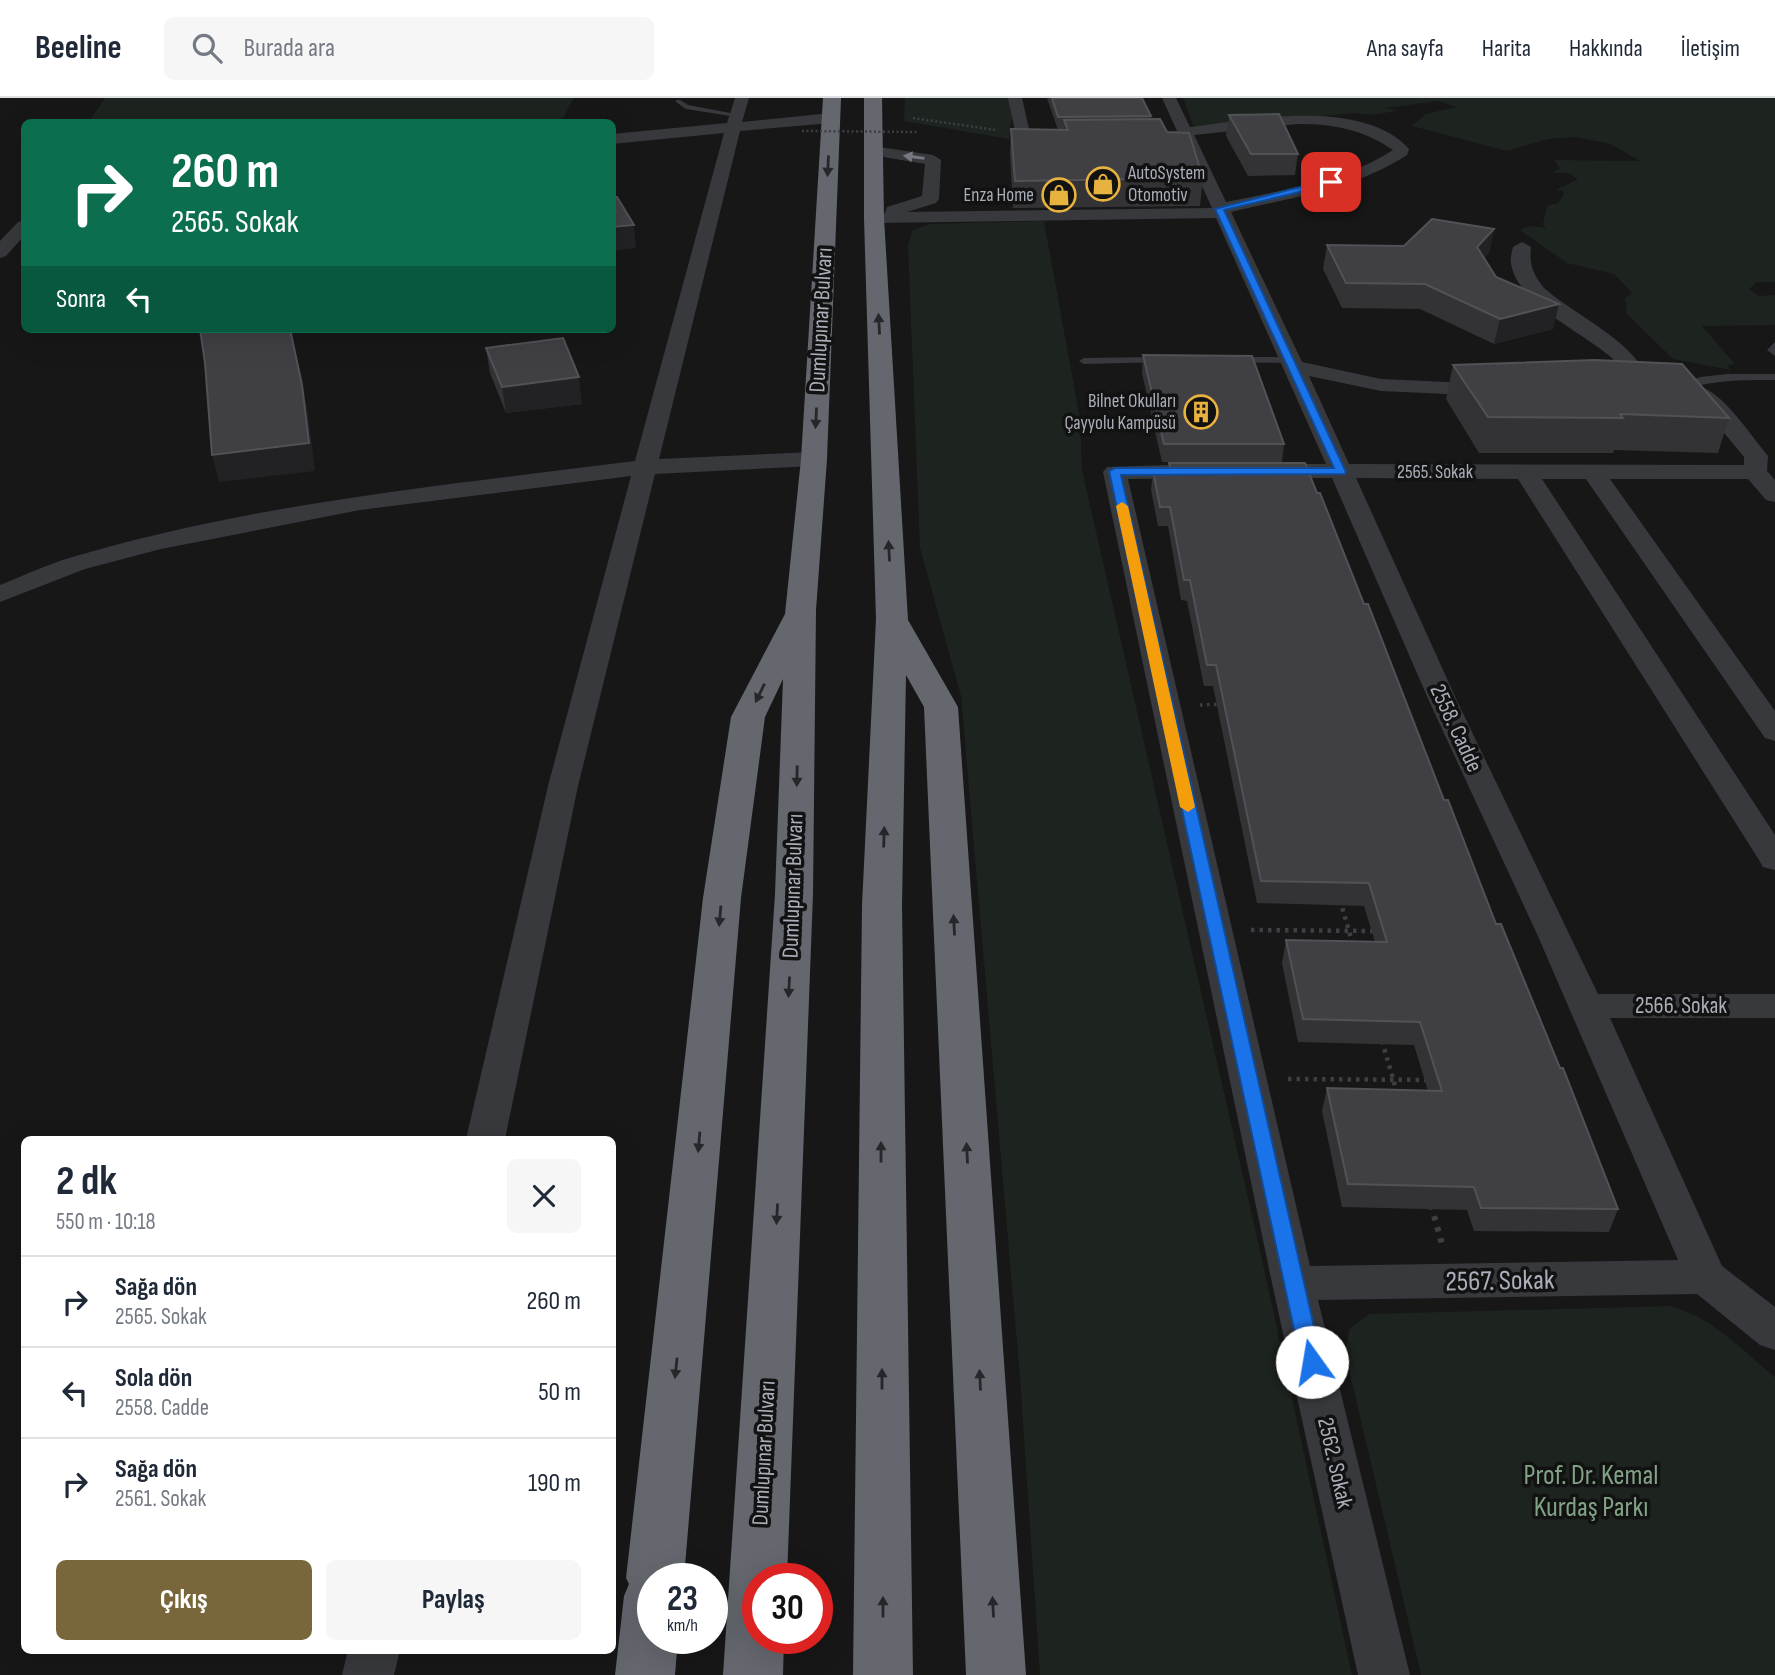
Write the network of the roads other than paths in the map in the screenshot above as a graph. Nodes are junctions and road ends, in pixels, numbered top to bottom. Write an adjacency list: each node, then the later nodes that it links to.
1 (742, 98): 7 (street)
2 (873, 98): 11 (highway)
3 (1015, 98): 10 (street)
4 (1169, 98): 8 (street, 2558. Cadde)
5 (678, 101): 7 (lane)
6 (832, 108): 7 (street); 28 (highway, Dumlupınar Bulvarı, one-way to 28)
7 (735, 121): 9 (street); 29 (street)
8 (1180, 135): 12 (street, 2558. Cadde); 12 (street)
9 (616, 138)
10 (1077, 138)
11 (872, 152): 13 (highway); 13 (street, one-way to 11)
12 (1221, 211): 13 (street); 22 (street, 2558. Cadde)
13 (874, 218): 38 (highway, one-way to 13)
14 (21, 229): 16 (street)
15 (1521, 247): 24 (street)
16 (0, 252)
17 (1775, 345): 18 (lane)
18 (1775, 354)
19 (1181, 360): 21 (lane)
20 (1222, 360): 22 (lane)
21 (1084, 361)
22 (1293, 363): 27 (street); 31 (street, 2558. Cadde)
23 (1775, 377): 26 (lane)
24 (1642, 385): 25 (street); 26 (street)
25 (1619, 386)
26 (1681, 387): 34 (street)
27 (1510, 390)
28 (814, 459): 29 (street); 37 (highway, Dumlupınar Bulvarı)
29 (647, 467): 36 (street); 43 (street)
30 (1115, 471): 31 (street, 2565. Sokak); 45 (street, 2562. Sokak)
31 (1341, 472): 32 (street, 2565. Sokak); 41 (street, 2558. Cadde)
32 (1525, 472): 33 (street, 2565. Sokak); 40 (street)
33 (1593, 472): 34 (street, 2565. Sokak); 39 (street)
34 (1755, 472): 35 (street)
35 (1775, 495)
36 (0, 594)
37 (801, 610): 47 (highway, one-way to 47); 52 (highway, Dumlupınar Bulvarı, one-way to 52)
38 (892, 619): 53 (highway, one-way to 38); 54 (highway, one-way to 38)
39 (1775, 732)
40 (1775, 860)
41 (1586, 1006): 42 (street, 2566. Sokak); 44 (street, 2558. Cadde)
42 (1775, 1006)
43 (486, 1136)
44 (1706, 1278): 45 (street, 2567. Sokak); 46 (street, 2558. Cadde)
45 (1293, 1283): 55 (street, 2562. Sokak)
46 (1775, 1332)
47 (656, 1563)
48 (373, 1654): 50 (street)
49 (647, 1654): 51 (highway)
50 (368, 1675)
51 (645, 1675)
52 (753, 1675)
53 (883, 1675)
54 (996, 1675)
55 (1384, 1675)

